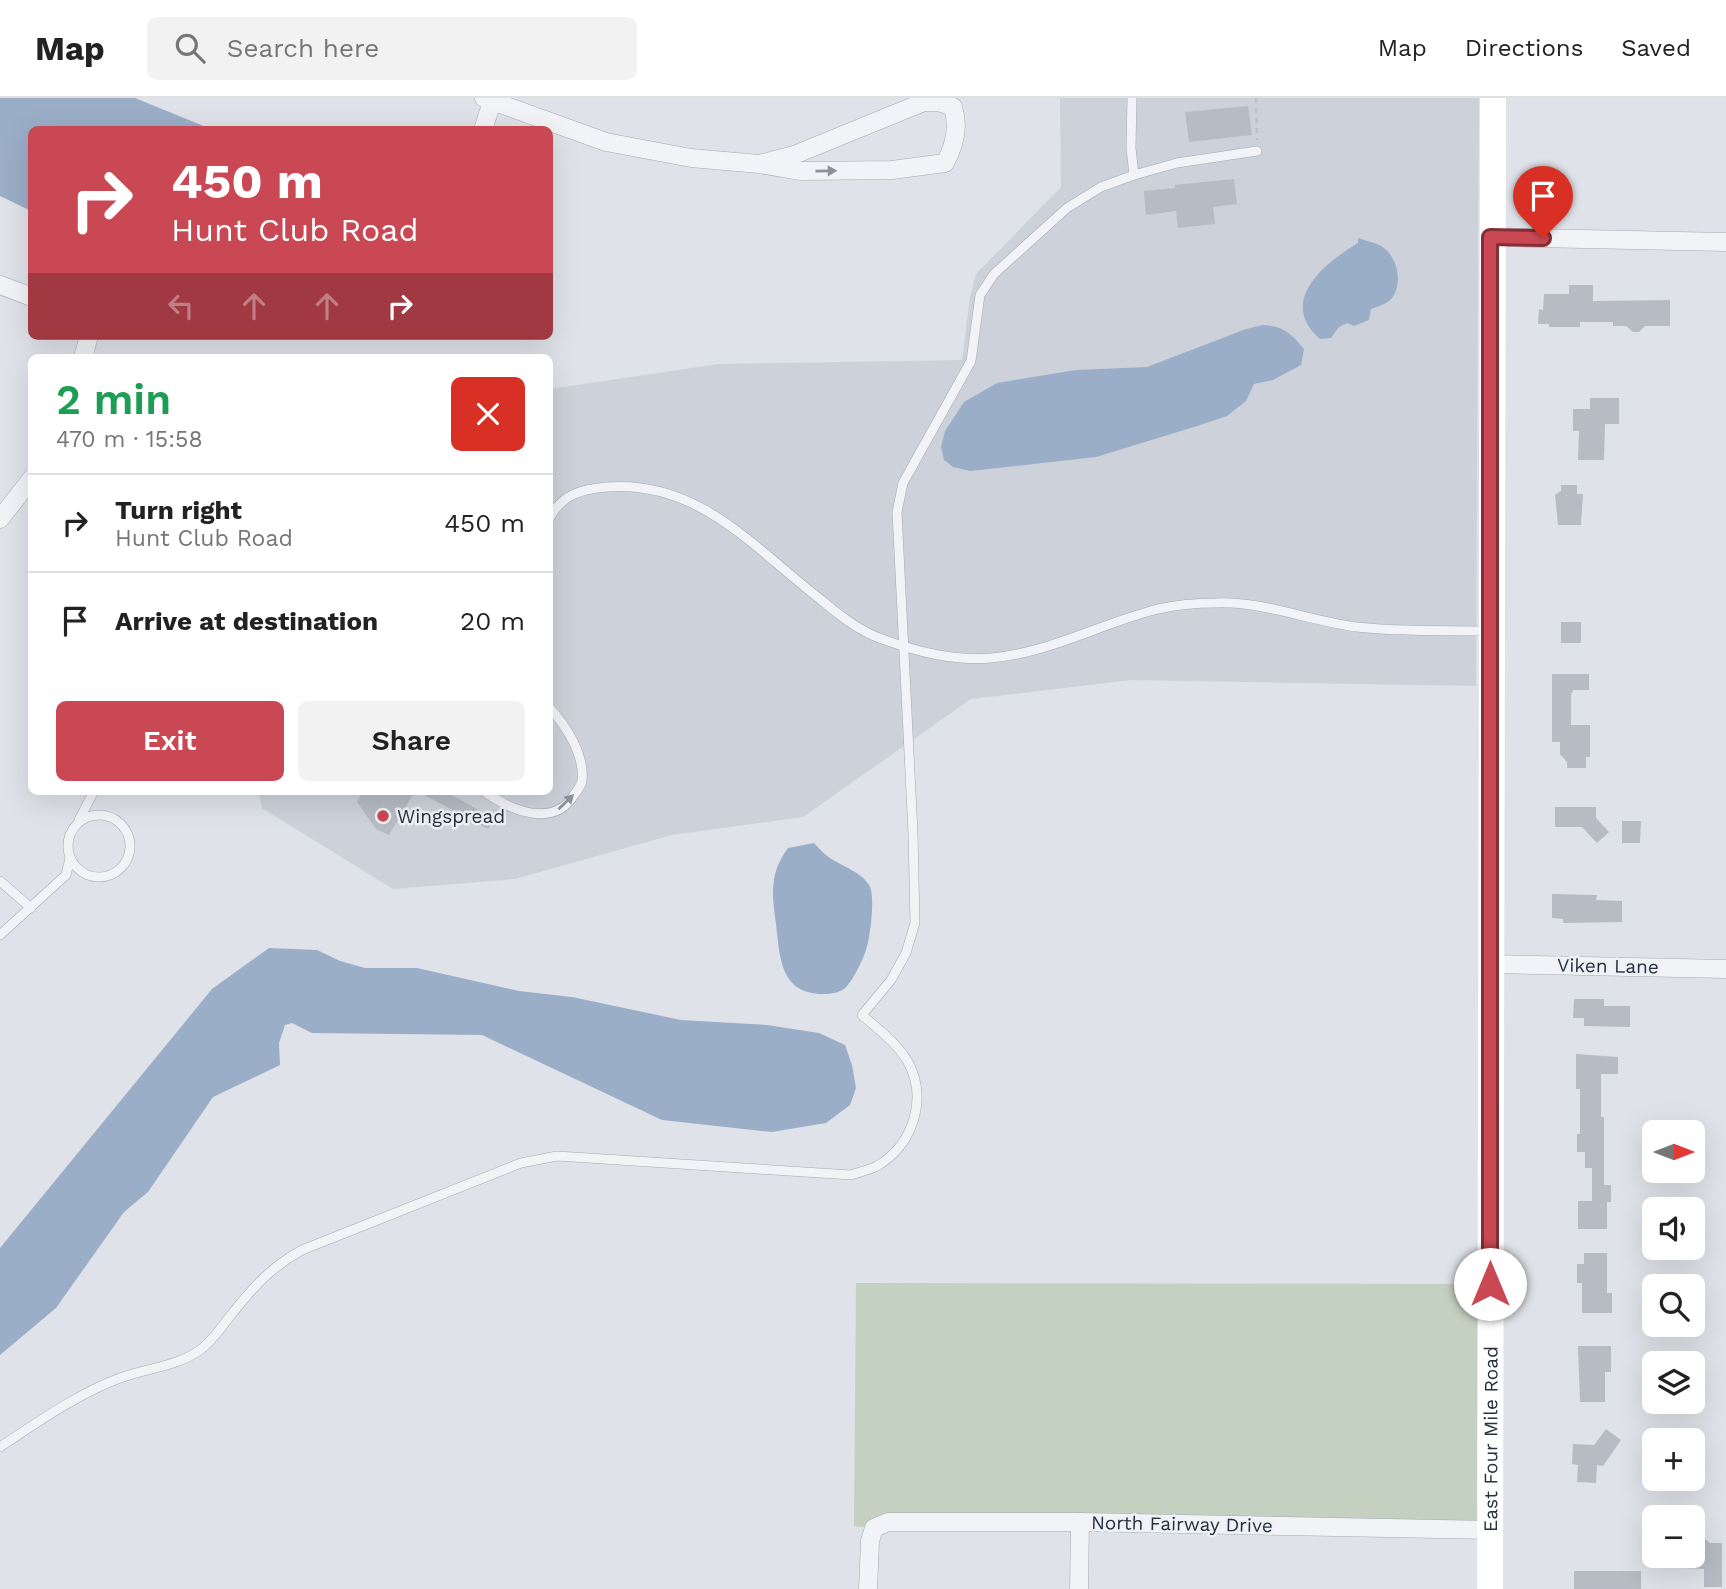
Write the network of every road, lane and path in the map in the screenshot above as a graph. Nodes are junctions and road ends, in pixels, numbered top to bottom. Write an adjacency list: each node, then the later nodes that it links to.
1 (1132, 98): 8 (lane)
2 (1256, 98): 6 (path)
3 (1493, 98): 9 (street, East Four Mile Road)
4 (490, 100): 5 (street); 7 (street)
5 (484, 126)
6 (1257, 151): 8 (lane)
7 (759, 164): 7 (street, one-way to 7)
8 (1134, 175): 17 (lane)
9 (1490, 237): 10 (street); 16 (street, East Four Mile Road)
10 (1726, 242)
11 (0, 285): 12 (street)
12 (28, 296)
13 (28, 483): 15 (street)
14 (553, 513): 17 (lane)
15 (0, 519)
16 (1490, 631): 17 (lane); 26 (street, East Four Mile Road)
17 (902, 645): 28 (lane)
18 (553, 712): 20 (lane, one-way to 18)
19 (92, 795): 21 (lane)
20 (489, 795)
21 (77, 824): 22 (lane); 22 (lane)
22 (70, 858): 24 (lane)
23 (0, 881): 24 (lane)
24 (31, 908): 25 (lane)
25 (0, 935)
26 (1490, 964): 27 (street, Viken Lane); 30 (street, East Four Mile Road)
27 (1726, 969)
28 (0, 1447)
29 (1080, 1522): 30 (street, North Fairway Drive); 31 (street, North Fairway Drive); 32 (street)
30 (1490, 1530): 33 (street, East Four Mile Road)
31 (868, 1589)
32 (1079, 1589)
33 (1490, 1589)

